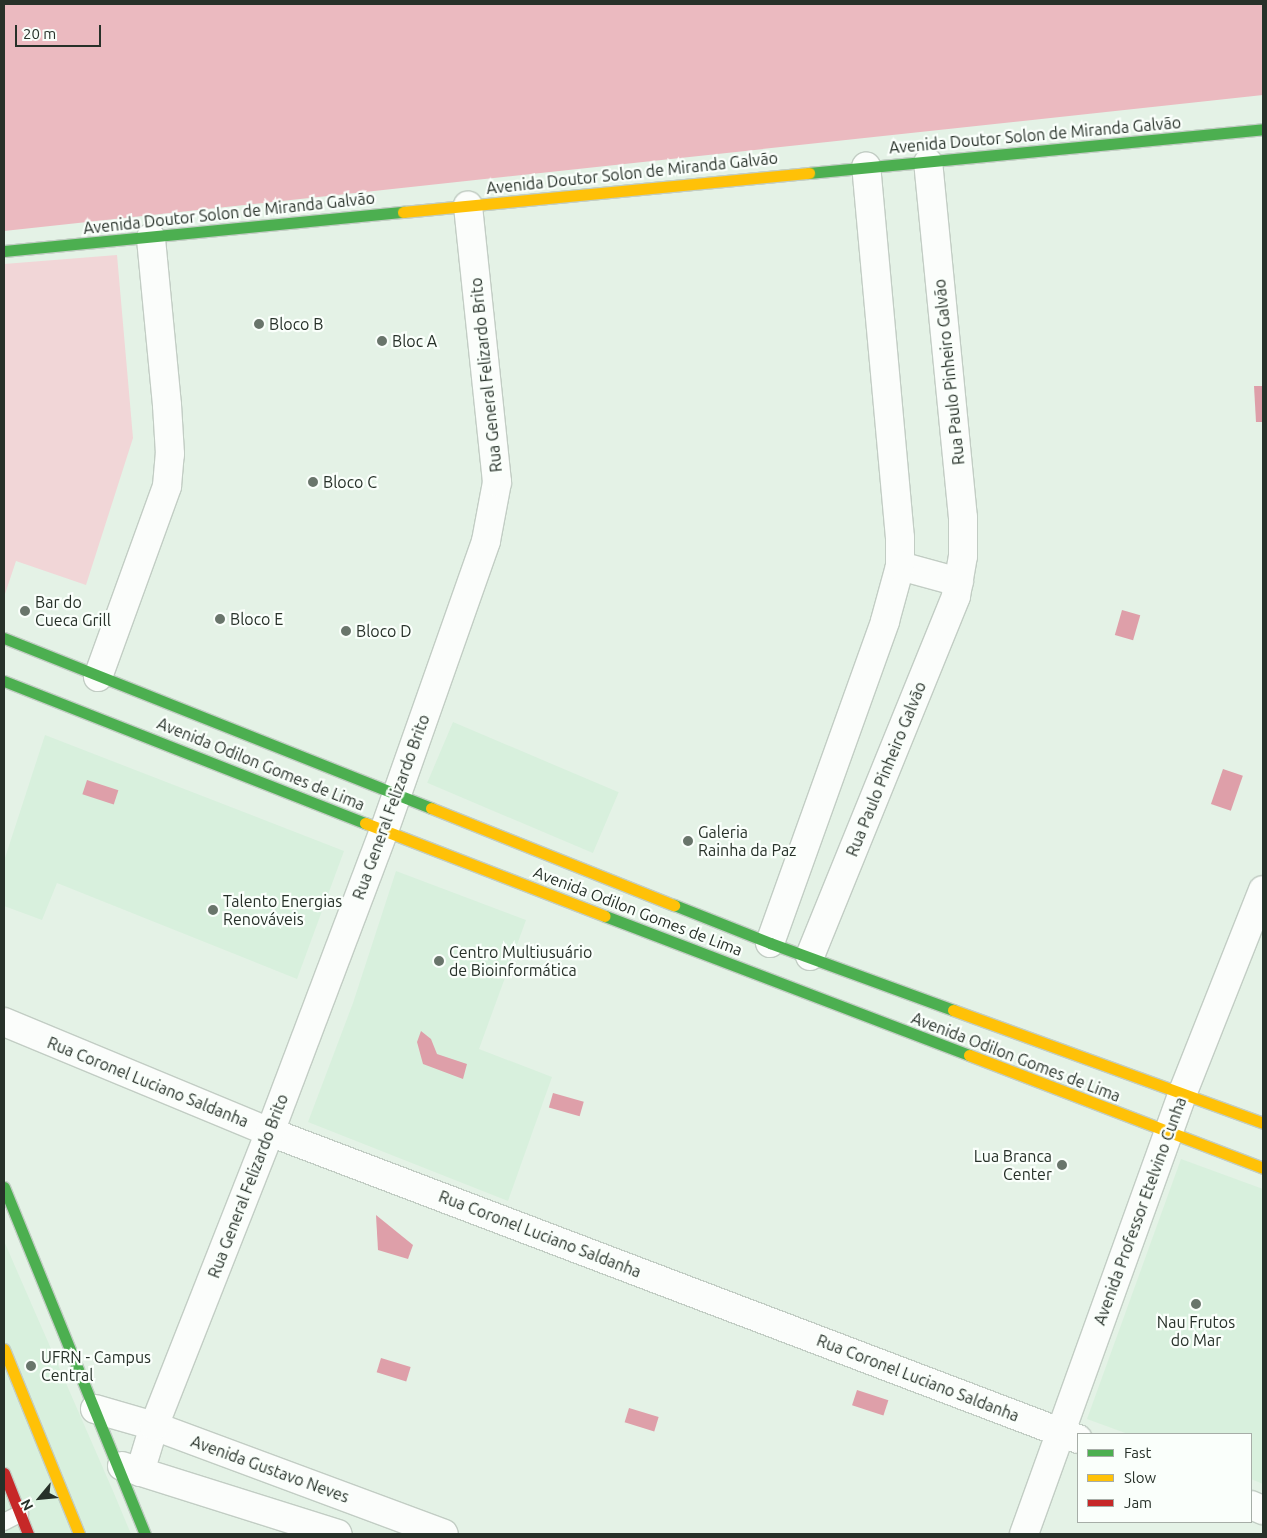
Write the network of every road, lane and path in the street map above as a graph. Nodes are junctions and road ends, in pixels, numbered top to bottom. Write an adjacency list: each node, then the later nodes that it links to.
1 (1263, 129): 2 (main road, Avenida Doutor Solon de Miranda Galvão)
2 (928, 162): 3 (main road, Avenida Doutor Solon de Miranda Galvão); 8 (street, Rua Paulo Pinheiro Galvão)
3 (866, 167): 4 (main road, Avenida Doutor Solon de Miranda Galvão); 7 (street)
4 (468, 206): 5 (main road, Avenida Doutor Solon de Miranda Galvão); 12 (street, Rua General Felizardo Brito)
5 (151, 238): 6 (main road, Avenida Doutor Solon de Miranda Galvão); 10 (street)
6 (4, 251)
7 (900, 566): 8 (street); 15 (street)
8 (958, 582): 16 (street, Rua Paulo Pinheiro Galvão)
9 (4, 638): 10 (main road, Avenida Odilon Gomes de Lima)
10 (98, 678): 12 (main road, Avenida Odilon Gomes de Lima)
11 (4, 680): 13 (main road, Avenida Odilon Gomes de Lima)
12 (396, 794): 13 (street, Rua General Felizardo Brito); 15 (main road, Avenida Odilon Gomes de Lima)
13 (384, 831): 20 (street, Rua General Felizardo Brito); 21 (main road, Avenida Odilon Gomes de Lima)
14 (1263, 890): 18 (street, Avenida Professor Etelvino Cunha)
15 (770, 943): 16 (main road, Avenida Odilon Gomes de Lima)
16 (810, 956): 18 (main road, Avenida Odilon Gomes de Lima)
17 (4, 1022): 20 (street, Rua Coronel Luciano Saldanha)
18 (1183, 1092): 19 (main road, Avenida Odilon Gomes de Lima); 21 (street, Avenida Professor Etelvino Cunha)
19 (1263, 1122)
20 (270, 1132): 26 (street, Rua General Felizardo Brito); 27 (street, Rua Coronel Luciano Saldanha)
21 (1168, 1133): 22 (main road, Avenida Odilon Gomes de Lima); 27 (street, Avenida Professor Etelvino Cunha)
22 (1263, 1168)
23 (4, 1187): 25 (main road)
24 (4, 1349): 33 (main road)
25 (95, 1409): 26 (street, Avenida Gustavo Neves); 28 (main road)
26 (154, 1426): 28 (street, Rua General Felizardo Brito); 36 (street, Avenida Gustavo Neves)
27 (1070, 1436): 37 (street, Avenida Professor Etelvino Cunha)
28 (128, 1468): 34 (main road); 35 (street)
29 (4, 1473): 30 (main road)
30 (20, 1514): 31 (lane); 32 (main road)
31 (4, 1522)
32 (28, 1534)
33 (80, 1534)
34 (145, 1534)
35 (338, 1534)
36 (444, 1534)
37 (1024, 1534)

